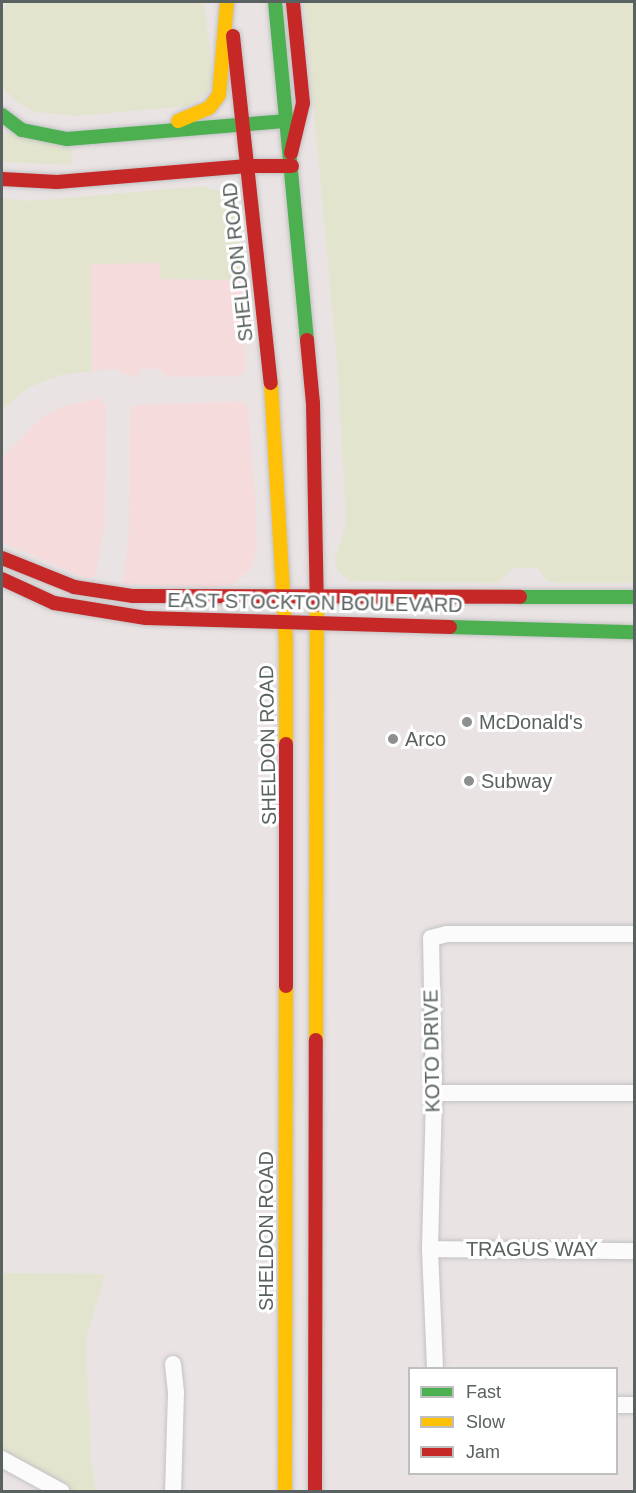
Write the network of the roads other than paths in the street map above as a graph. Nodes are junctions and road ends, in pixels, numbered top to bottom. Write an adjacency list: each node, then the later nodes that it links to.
1 (228, 2): 6 (main road, SHELDON ROAD); 7 (main road)
2 (275, 2): 5 (main road)
3 (293, 2): 8 (main road)
4 (2, 115): 7 (main road)
5 (287, 121): 6 (main road); 8 (main road)
6 (242, 123): 7 (main road); 9 (main road, SHELDON ROAD)
7 (153, 131)
8 (291, 159): 9 (main road); 14 (main road)
9 (247, 166): 10 (main road); 13 (main road, SHELDON ROAD)
10 (2, 179)
11 (2, 558): 13 (main road, EAST STOCKTON BOULEVARD)
12 (2, 579): 17 (main road, EAST STOCKTON BOULEVARD)
13 (284, 596): 14 (main road, EAST STOCKTON BOULEVARD); 17 (main road, SHELDON ROAD)
14 (318, 596): 16 (main road, EAST STOCKTON BOULEVARD); 18 (main road)
15 (634, 597): 16 (main road, EAST STOCKTON BOULEVARD)
16 (567, 598): 19 (main road)
17 (285, 623): 18 (main road, EAST STOCKTON BOULEVARD); 33 (main road, SHELDON ROAD)
18 (318, 623): 19 (main road, EAST STOCKTON BOULEVARD); 34 (main road)
19 (423, 624): 20 (main road, EAST STOCKTON BOULEVARD)
20 (634, 632)
21 (634, 934): 22 (street, KOTO DRIVE)
22 (434, 1093): 23 (street); 24 (street, KOTO DRIVE)
23 (634, 1093)
24 (430, 1249): 25 (street, TRAGUS WAY); 27 (street, KOTO DRIVE)
25 (634, 1251)
26 (173, 1364): 32 (street)
27 (435, 1367)
28 (618, 1405): 29 (street)
29 (634, 1405)
30 (2, 1459): 31 (street)
31 (62, 1491)
32 (173, 1491)
33 (285, 1491)
34 (315, 1491)

